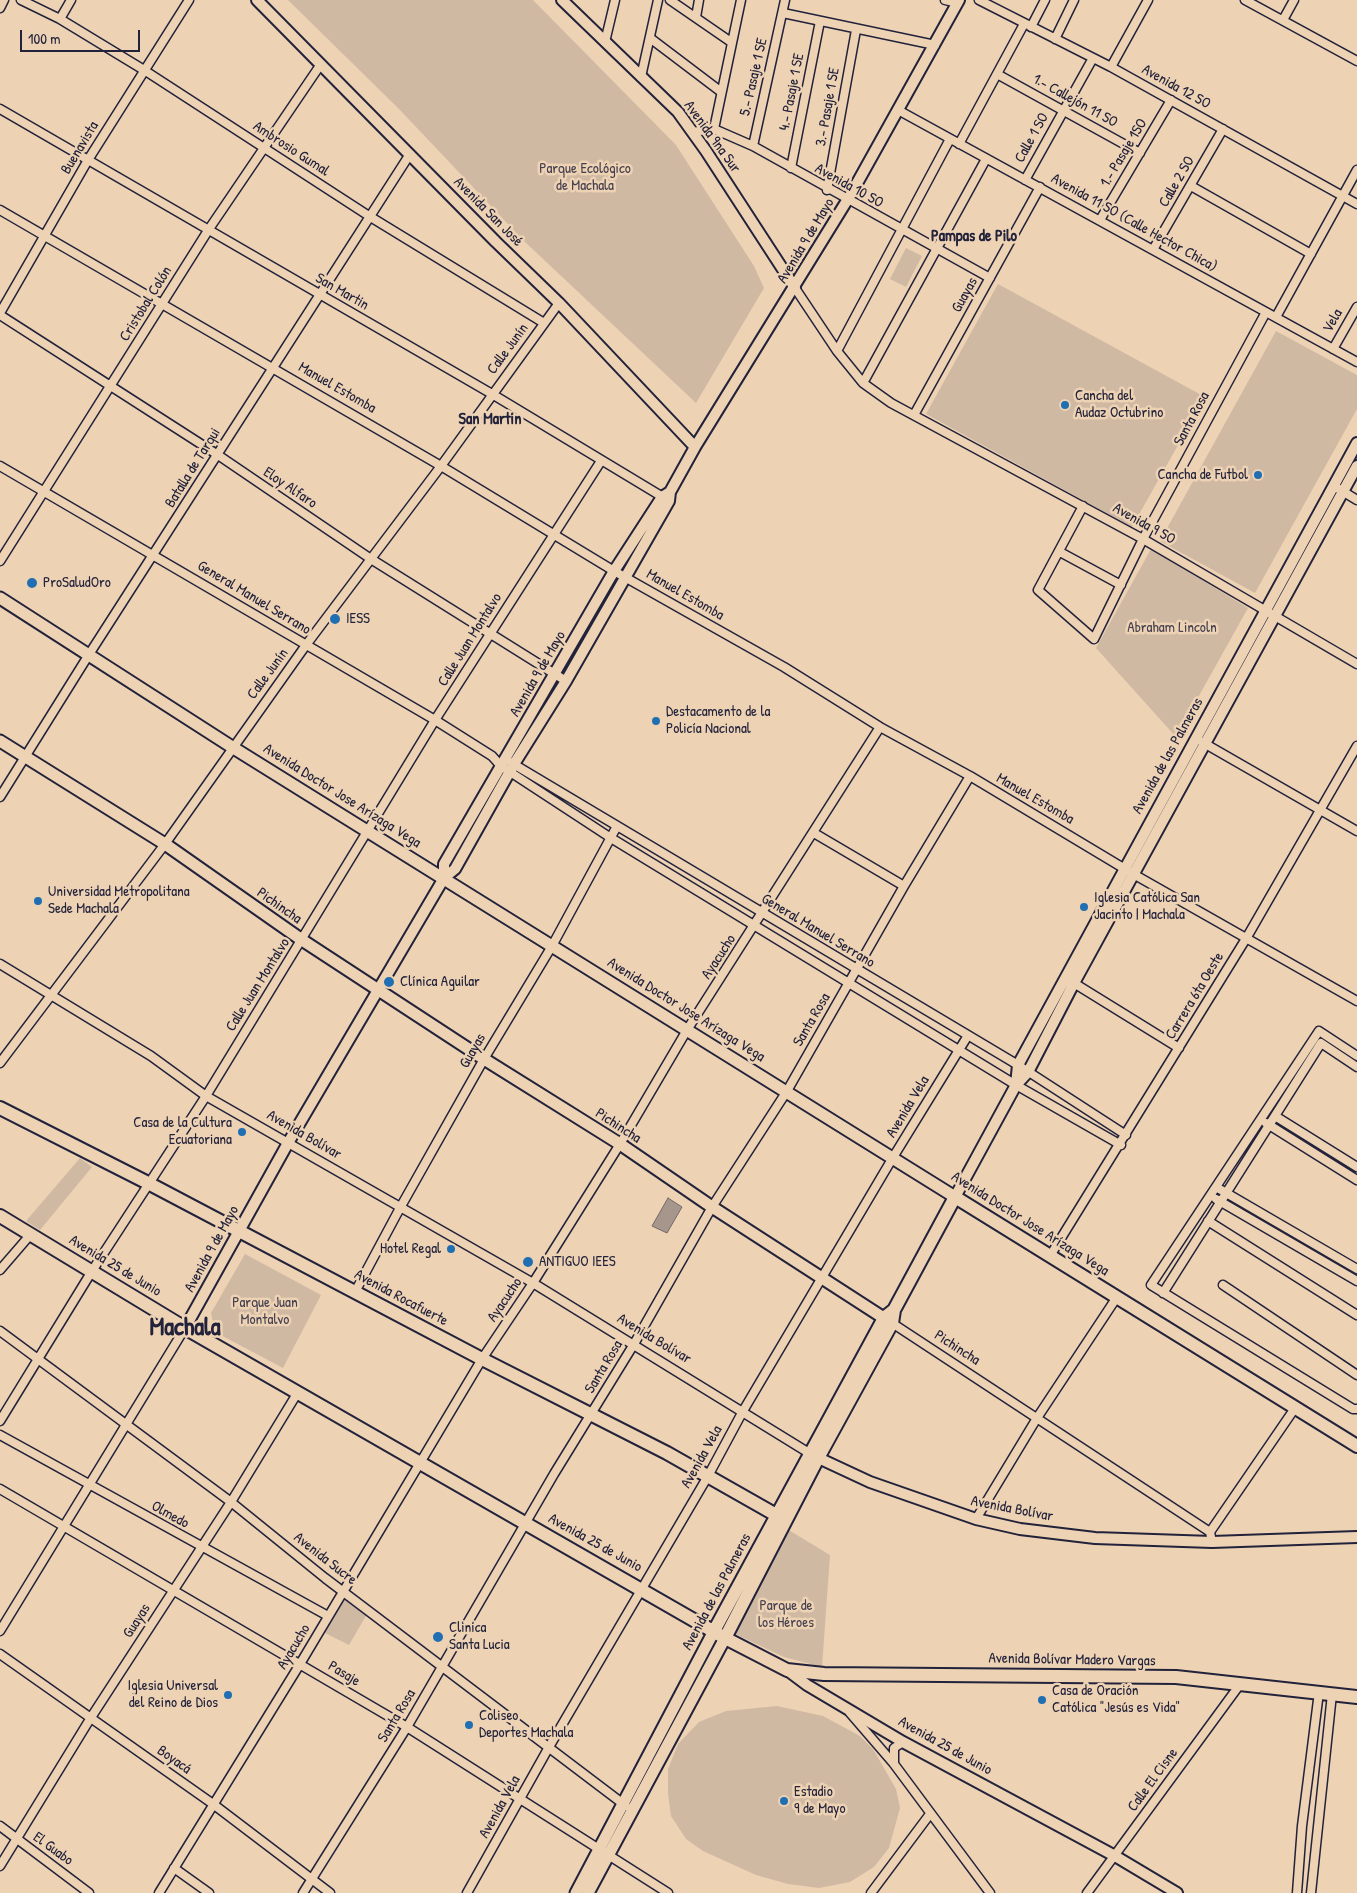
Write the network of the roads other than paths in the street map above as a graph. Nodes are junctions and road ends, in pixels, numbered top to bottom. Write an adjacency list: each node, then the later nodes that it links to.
1 (4, 0): 22 (street)
2 (21, 0): 25 (street, Ambrosio Gumal)
3 (71, 0): 25 (street)
4 (189, 0): 39 (street, Buenavista)
5 (257, 0): 37 (street, Avenida San José)
6 (562, 0): 21 (street, Avenida 9na Sur)
7 (615, 0): 32 (street)
8 (658, 0): 30 (street)
9 (670, 0): 24 (street)
10 (699, 0): 24 (street)
11 (741, 0): 33 (street)
12 (785, 0): 23 (street, 5.- Pasaje 1 SE)
13 (944, 0): 20 (street)
14 (979, 0): 28 (street, Avenida 12 SO)
15 (1045, 0): 28 (street)
16 (1074, 0): 31 (street)
17 (1148, 0): 38 (street)
18 (1245, 0): 27 (street)
19 (1294, 0): 27 (street)
20 (958, 2): 34 (street, Avenida 9 de Mayo)
21 (572, 5): 32 (street, Avenida 9na Sur)
22 (0, 8)
23 (783, 13): 26 (street); 52 (street, 5.- Pasaje 1 SE)
24 (696, 17): 33 (street)
25 (60, 19): 39 (street, Ambrosio Gumal)
26 (820, 20): 29 (street); 58 (street, 4.- Pasaje 1 SE)
27 (1283, 20): 36 (street)
28 (1028, 26): 31 (street, Avenida 12 SO); 40 (street)
29 (856, 30): 34 (street); 63 (street, 3.- Pasaje 1 SE)
30 (650, 38): 41 (street); 42 (street)
31 (1054, 39): 35 (street, Avenida 12 SO)
32 (605, 42): 41 (street, Avenida 9na Sur)
33 (731, 42): 42 (street)
34 (936, 45): 45 (street, Avenida 9 de Mayo)
35 (1093, 58): 38 (street, Avenida 12 SO); 46 (street, Calle 1 SO)
36 (1357, 61)
37 (320, 64): 53 (street, Cristobal Colón); 55 (street, Avenida San José)
38 (1111, 68): 43 (street, Avenida 12 SO)
39 (144, 70): 53 (street, Ambrosio Gumal); 57 (street, Buenavista)
40 (997, 74): 46 (street, 1.- Callejón 11 SO); 51 (street)
41 (641, 77): 49 (street, Avenida 9na Sur)
42 (720, 91): 47 (street)
43 (1171, 100): 48 (street, Avenida 12 SO); 54 (street, 1.- Pasaje 1SO)
44 (0, 109): 57 (street, San Martin)
45 (898, 110): 50 (street, Avenida 11 SO (Calle Hector Chica)); 65 (street, Avenida 9 de Mayo)
46 (1064, 110): 54 (street, 1.- Callejón 11 SO); 60 (street, Calle 1 SO)
47 (714, 129): 49 (street); 52 (street, Avenida 10 SO)
48 (1223, 129): 61 (street, Calle 2 SO); 64 (street, Avenida 12 SO)
49 (692, 132): 77 (street, Avenida 9na Sur)
50 (950, 139): 51 (street, Avenida 11 SO (Calle Hector Chica)); 71 (street)
51 (959, 144): 56 (street, Avenida 11 SO (Calle Hector Chica))
52 (752, 146): 58 (street, Avenida 10 SO)
53 (264, 147): 68 (street, Ambrosio Gumal); 70 (street, Cristobal Colón)
54 (1140, 153): 69 (street, 1.- Pasaje 1SO)
55 (410, 154): 68 (street, Batalla de Tarqui); 80 (street, Avenida San José)
56 (986, 159): 60 (street, Avenida 11 SO (Calle Hector Chica)); 74 (street)
57 (88, 160): 70 (street, San Martin); 72 (street, Buenavista)
58 (791, 168): 63 (street, Avenida 10 SO)
59 (1357, 170): 64 (street)
60 (1025, 180): 62 (street, Avenida 11 SO (Calle Hector Chica))
61 (1191, 186): 73 (street, Calle 2 SO); 75 (street)
62 (1040, 188): 69 (street, Avenida 11 SO (Calle Hector Chica)); 76 (street, Guayas)
63 (827, 190): 65 (street, Avenida 10 SO)
64 (1343, 196): 66 (street, Avenida 12 SO); 75 (street)
65 (848, 200): 71 (street, Avenida 10 SO); 77 (street, Avenida 9 de Mayo)
66 (1357, 204)
67 (0, 210): 72 (street, Manuel Estomba)
68 (369, 216): 78 (street, Batalla de Tarqui); 85 (street, Ambrosio Gumal)
69 (1100, 220): 73 (street, Avenida 11 SO (Calle Hector Chica))
70 (209, 229): 78 (street, San Martin); 79 (street, Cristobal Colón)
71 (902, 230): 74 (street, Avenida 10 SO); 87 (street)
72 (44, 235): 79 (street, Manuel Estomba); 83 (street, Buenavista)
73 (1154, 248): 82 (street, Avenida 11 SO (Calle Hector Chica))
74 (937, 251): 76 (street, Avenida 10 SO); 90 (street)
75 (1311, 254): 84 (street)
76 (990, 278): 93 (street, Guayas)
77 (794, 288): 87 (street, Avenida 9 SO); 95 (street, Avenida 9 de Mayo)
78 (319, 294): 89 (street, Batalla de Tarqui); 92 (street, San Martin)
79 (162, 302): 89 (street, Manuel Estomba); 91 (street, Cristobal Colón)
80 (559, 303): 85 (street, Calle Junín); 95 (street, Avenida San José)
81 (1357, 306): 86 (street, Vela)
82 (1266, 312): 84 (street, Avenida 11 SO (Calle Hector Chica)); 107 (street, Santa Rosa)
83 (0, 314): 91 (street, Eloy Alfaro)
84 (1276, 317): 86 (street, Avenida 11 SO (Calle Hector Chica))
85 (544, 322): 92 (street, Calle Junín)
86 (1333, 349): 88 (street, Avenida 11 SO (Calle Hector Chica))
87 (837, 351): 90 (street, Avenida 9 SO)
88 (1357, 362)
89 (273, 366): 96 (street, Batalla de Tarqui); 99 (street, Manuel Estomba)
90 (863, 383): 93 (street, Avenida 9 SO)
91 (112, 387): 96 (street, Eloy Alfaro); 102 (street, Cristobal Colón)
92 (492, 394): 97 (street, San Martin); 99 (street, Calle Junín)
93 (914, 415): 105 (street, Avenida 9 SO)
94 (1357, 444): 101 (street, Avenida de las Palmeras)
95 (695, 447): 103 (street, Avenida 9 de Mayo)
96 (218, 455): 109 (street, Batalla de Tarqui); 110 (street, Eloy Alfaro)
97 (601, 461): 103 (street, San Martin); 106 (street, Calle Juan Montalvo)
98 (0, 466): 102 (street, General Manuel Serrano)
99 (441, 466): 106 (street, Manuel Estomba); 110 (street, Calle Junín)
100 (1357, 466): 101 (street, Avenida de las Palmeras)
101 (1338, 489): 104 (street); 116 (street, Avenida de las Palmeras)
102 (43, 493): 109 (street, General Manuel Serrano); 111 (street, Cristobal Colón)
103 (667, 497): 112 (street, Avenida 9 de Mayo); 113 (street, Avenida 9 de Mayo)
104 (1357, 500)
105 (1083, 506): 107 (street, Avenida 9 SO); 108 (street)
106 (554, 534): 112 (street, Manuel Estomba); 117 (street, Calle Juan Montalvo)
107 (1143, 539): 114 (street, Santa Rosa); 116 (street, Avenida 9 SO)
108 (1060, 552): 114 (street); 114 (street, Santa Rosa)
109 (154, 555): 118 (street, General Manuel Serrano); 119 (street, Batalla de Tarqui)
110 (371, 559): 117 (street, Eloy Alfaro); 118 (street, Calle Junín)
111 (0, 561)
112 (614, 571): 113 (street, Manuel Estomba); 121 (street, Avenida 9 de Mayo)
113 (626, 577): 122 (street, Avenida 9 de Mayo); 124 (street, Manuel Estomba)
114 (1121, 585)
115 (0, 598): 119 (main road, Avenida Doctor Jose Arízaga Vega)
116 (1271, 613): 120 (street, Avenida 9 SO); 125 (street, Avenida de las Palmeras); 127 (street, Avenida de las Palmeras)
117 (489, 635): 121 (street, Eloy Alfaro); 123 (street, Calle Juan Montalvo)
118 (306, 645): 123 (street, General Manuel Serrano); 129 (street, Calle Junín)
119 (89, 654): 129 (main road, Avenida Doctor Jose Arízaga Vega); 130 (street, Batalla de Tarqui)
120 (1357, 664)
121 (556, 675): 122 (street, Eloy Alfaro); 131 (street, Avenida 9 de Mayo)
122 (566, 681): 131 (street, Avenida 9 de Mayo)
123 (435, 720): 131 (street, General Manuel Serrano); 136 (street, Calle Juan Montalvo)
124 (880, 727): 132 (street, Manuel Estomba); 138 (street, Ayacucho)
125 (1196, 739): 127 (street); 141 (street, Avenida de las Palmeras)
126 (0, 741): 130 (main road, Pichincha)
127 (1205, 744): 134 (street); 142 (street, Avenida de las Palmeras)
128 (1357, 746): 134 (street, Carrera 6ta Oeste)
129 (232, 747): 136 (main road, Avenida Doctor Jose Arízaga Vega); 140 (street, Calle Junín)
130 (25, 757): 133 (street, Batalla de Tarqui); 140 (main road, Pichincha)
131 (507, 765): 135 (street, General Manuel Serrano); 139 (street, General Manuel Serrano); 143 (street, Avenida 9 de Mayo)
132 (970, 776): 141 (street, Manuel Estomba); 144 (street, Santa Rosa)
133 (0, 797)
134 (1320, 810): 137 (street); 147 (street, Carrera 6ta Oeste)
135 (617, 826): 139 (street, Guayas); 145 (street, General Manuel Serrano)
136 (368, 831): 143 (main road, Avenida Doctor Jose Arízaga Vega); 148 (street, Calle Juan Montalvo)
137 (1357, 831)
138 (814, 833): 144 (street); 145 (street, Ayacucho)
139 (611, 838): 146 (street, General Manuel Serrano); 149 (street, Guayas)
140 (165, 844): 148 (main road, Pichincha); 155 (street, Calle Junín)
141 (1124, 867): 142 (street, Manuel Estomba); 152 (street, Avenida de las Palmeras)
142 (1135, 874): 147 (street, Manuel Estomba); 152 (street, Avenida de las Palmeras)
143 (444, 878): 149 (main road, Avenida Doctor Jose Arízaga Vega); 154 (street, Avenida 9 de Mayo)
144 (904, 886): 151 (street, Santa Rosa)
145 (762, 914): 146 (street, Ayacucho); 151 (street, General Manuel Serrano)
146 (756, 925): 153 (street, General Manuel Serrano); 157 (street, Ayacucho)
147 (1247, 937): 156 (street, Manuel Estomba); 159 (street, Carrera 6ta Oeste)
148 (302, 940): 154 (main road, Pichincha); 169 (street, Calle Juan Montalvo)
149 (552, 946): 157 (main road, Avenida Doctor Jose Arízaga Vega); 162 (street, Guayas)
150 (0, 964): 155 (street, Avenida Bolívar)
151 (857, 970): 153 (street, Santa Rosa); 158 (street, General Manuel Serrano)
152 (1070, 981): 159 (street); 164 (street, Avenida de las Palmeras); 166 (street, Avenida de las Palmeras)
153 (850, 983): 160 (street, General Manuel Serrano); 168 (street, Santa Rosa)
154 (379, 990): 162 (main road, Pichincha); 175 (street, Avenida 9 de Mayo)
155 (51, 995): 163 (street, Calle Junín); 169 (street, Avenida Bolívar)
156 (1357, 1001)
157 (687, 1030): 168 (main road, Avenida Doctor Jose Arízaga Vega); 176 (street, Ayacucho)
158 (967, 1037): 160 (street, Avenida Vela); 164 (street, General Manuel Serrano)
159 (1179, 1048): 174 (street, Carrera 6ta Oeste)
160 (958, 1050): 167 (street, General Manuel Serrano); 178 (street, Avenida Vela)
161 (1357, 1056): 172 (street)
162 (484, 1059): 176 (main road, Pichincha); 188 (street, Guayas)
163 (0, 1063)
164 (1018, 1066): 166 (street, General Manuel Serrano); 167 (street, Avenida de las Palmeras)
165 (1357, 1067): 171 (street)
166 (1028, 1072): 167 (street, Avenida de las Palmeras); 174 (street, General Manuel Serrano)
167 (1016, 1086): 177 (street, General Manuel Serrano); 185 (street, Avenida de las Palmeras)
168 (787, 1091): 178 (main road, Avenida Doctor Jose Arízaga Vega); 187 (street, Santa Rosa)
169 (206, 1096): 175 (street, Avenida Bolívar); 181 (street, Calle Juan Montalvo)
170 (0, 1108): 181 (main road, Avenida Rocafuerte)
171 (1274, 1116): 173 (street); 179 (street)
172 (1260, 1119): 173 (street); 182 (street)
173 (1269, 1125): 180 (street); 183 (street)
174 (1126, 1135): 177 (street, Carrera 6ta Oeste)
175 (288, 1143): 188 (street, Avenida Bolívar); 191 (street, Avenida 9 de Mayo)
176 (620, 1144): 187 (main road, Pichincha); 199 (street, Ayacucho)
177 (1121, 1145): 193 (street, Carrera 6ta Oeste)
178 (892, 1159): 185 (main road, Avenida Doctor Jose Arízaga Vega); 197 (street, Avenida Vela)
179 (1357, 1167)
180 (1357, 1180)
181 (148, 1183): 191 (main road, Avenida Rocafuerte); 196 (street, Calle Juan Montalvo)
182 (1216, 1187): 183 (street); 184 (street)
183 (1226, 1193): 186 (street); 194 (street)
184 (1210, 1196): 186 (street); 202 (street)
185 (955, 1197): 193 (main road, Avenida Doctor Jose Arízaga Vega); 205 (main road, Avenida de las Palmeras)
186 (1220, 1201): 190 (street); 198 (street)
187 (712, 1207): 197 (main road, Pichincha); 208 (street, Santa Rosa)
188 (400, 1208): 199 (street, Avenida Bolívar); 201 (street, Guayas)
189 (0, 1216): 192 (main road, Avenida 25 de Junio)
190 (1208, 1221): 202 (street); 204 (street)
191 (239, 1231): 201 (main road, Avenida Rocafuerte); 206 (street, Avenida 9 de Mayo)
192 (31, 1234): 195 (street); 196 (main road, Avenida 25 de Junio)
193 (1050, 1256): 203 (main road, Avenida Doctor Jose Arízaga Vega)
194 (1357, 1269)
195 (0, 1270)
196 (92, 1272): 206 (main road, Avenida 25 de Junio); 210 (street, Calle Juan Montalvo)
197 (822, 1278): 205 (main road, Pichincha); 215 (street, Avenida Vela)
198 (1357, 1280)
199 (533, 1283): 208 (street, Avenida Bolívar); 209 (street, Ayacucho)
200 (1222, 1285): 211 (street)
201 (355, 1292): 209 (main road, Avenida Rocafuerte)
202 (1163, 1292): 214 (street)
203 (1117, 1296): 213 (main road, Avenida Doctor Jose Arízaga Vega); 217 (street)
204 (1357, 1315)
205 (890, 1317): 217 (street, Pichincha); 222 (main road, Avenida de las Palmeras)
206 (184, 1328): 212 (main road, Avenida 25 de Junio); 219 (street, Avenida 9 de Mayo)
207 (0, 1331): 210 (street, Avenida Sucre)
208 (634, 1344): 215 (street, Avenida Bolívar); 216 (street, Santa Rosa)
209 (482, 1359): 216 (main road, Avenida Rocafuerte); 223 (street, Ayacucho)
210 (38, 1360): 218 (street, Calle Juan Montalvo); 219 (street, Avenida Sucre)
211 (1357, 1375)
212 (298, 1392): 223 (main road, Avenida 25 de Junio); 227 (street, Guayas)
213 (1296, 1408): 221 (main road, Avenida Doctor Jose Arízaga Vega); 232 (street)
214 (1357, 1409)
215 (743, 1411): 222 (street, Avenida Bolívar); 224 (street, Avenida Vela)
216 (591, 1414): 224 (main road, Avenida Rocafuerte); 230 (street, Santa Rosa)
217 (1037, 1418): 229 (street); 232 (street, Pichincha)
218 (0, 1421)
219 (124, 1424): 225 (street, Avenida 9 de Mayo); 227 (street, Avenida Sucre)
220 (0, 1435): 225 (street, Olmedo)
221 (1357, 1446)
222 (813, 1455): 228 (main road, Avenida de las Palmeras); 229 (street, Avenida Bolívar)
223 (421, 1462): 230 (main road, Avenida 25 de Junio); 237 (street, Ayacucho)
224 (708, 1476): 228 (main road, Avenida Rocafuerte); 235 (street, Avenida Vela)
225 (90, 1484): 231 (street, Avenida 9 de Mayo); 234 (street, Olmedo)
226 (0, 1489): 231 (street, Pasaje)
227 (231, 1502): 234 (street, Guayas); 237 (street, Avenida Sucre)
228 (781, 1518): 240 (main road, Avenida de las Palmeras)
229 (976, 1519): 232 (street, Avenida Bolívar)
230 (527, 1524): 235 (main road, Avenida 25 de Junio); 243 (street, Santa Rosa)
231 (64, 1526): 236 (street, Pasaje); 239 (street, Avenida 9 de Mayo)
232 (1211, 1537): 233 (street, Avenida Bolívar)
233 (1357, 1537)
234 (200, 1547): 236 (street, Guayas); 238 (street, Olmedo)
235 (642, 1588): 240 (main road, Avenida 25 de Junio); 252 (street, Avenida Vela)
236 (174, 1589): 242 (street, Pasaje); 249 (street, Guayas)
237 (344, 1590): 238 (street, Ayacucho); 243 (street, Avenida Sucre)
238 (328, 1616): 242 (street, Ayacucho)
239 (0, 1631)
240 (719, 1634): 244 (main road, Avenida 25 de Junio); 256 (main road, Avenida de las Palmeras)
241 (0, 1654): 249 (street, Boyacá)
242 (300, 1664): 250 (street, Pasaje); 255 (street, Ayacucho)
243 (442, 1666): 250 (street, Santa Rosa); 252 (street, Avenida Sucre)
244 (787, 1670): 245 (main road, Avenida Bolívar Madero Vargas); 248 (street, Avenida 25 de Junio)
245 (1241, 1683): 246 (main road, Avenida Bolívar Madero Vargas); 261 (street, Calle El Cisne)
246 (1325, 1693): 247 (main road, Avenida Bolívar Madero Vargas); 278 (street); 279 (street)
247 (1357, 1697)
248 (845, 1708): 251 (street, Avenida 25 de Junio); 253 (street)
249 (90, 1719): 255 (street, Boyacá); 259 (street, Guayas)
250 (407, 1727): 254 (street, Pasaje); 264 (street, Santa Rosa)
251 (903, 1742): 253 (street); 261 (street, Avenida 25 de Junio)
252 (549, 1747): 254 (street, Avenida Vela); 256 (street, Avenida Sucre)
253 (894, 1764): 257 (street)
254 (520, 1799): 260 (street, Pasaje); 270 (street, Avenida Vela)
255 (213, 1804): 263 (street, Ayacucho); 264 (street, Boyacá)
256 (628, 1808): 260 (main road, Avenida de las Palmeras)
257 (930, 1814): 274 (street); 275 (street)
258 (0, 1826): 259 (street, El Guabo)
259 (18, 1840): 262 (street, Guayas); 265 (street, El Guabo)
260 (604, 1853): 271 (main road, Avenida de las Palmeras); 272 (main road, Avenida de las Palmeras); 273 (street, Pasaje)
261 (1115, 1856): 276 (street, Calle El Cisne); 277 (street, Avenida 25 de Junio)
262 (0, 1866)
263 (174, 1868): 266 (street, Ayacucho); 267 (street)
264 (312, 1879): 268 (street, Santa Rosa); 269 (street, Boyacá)
265 (90, 1893)
266 (158, 1893)
267 (209, 1893)
268 (303, 1893)
269 (330, 1893)
270 (467, 1893)
271 (576, 1893)
272 (588, 1893)
273 (668, 1893)
274 (871, 1893)
275 (990, 1893)
276 (1087, 1893)
277 (1177, 1893)
278 (1297, 1893)
279 (1311, 1893)

